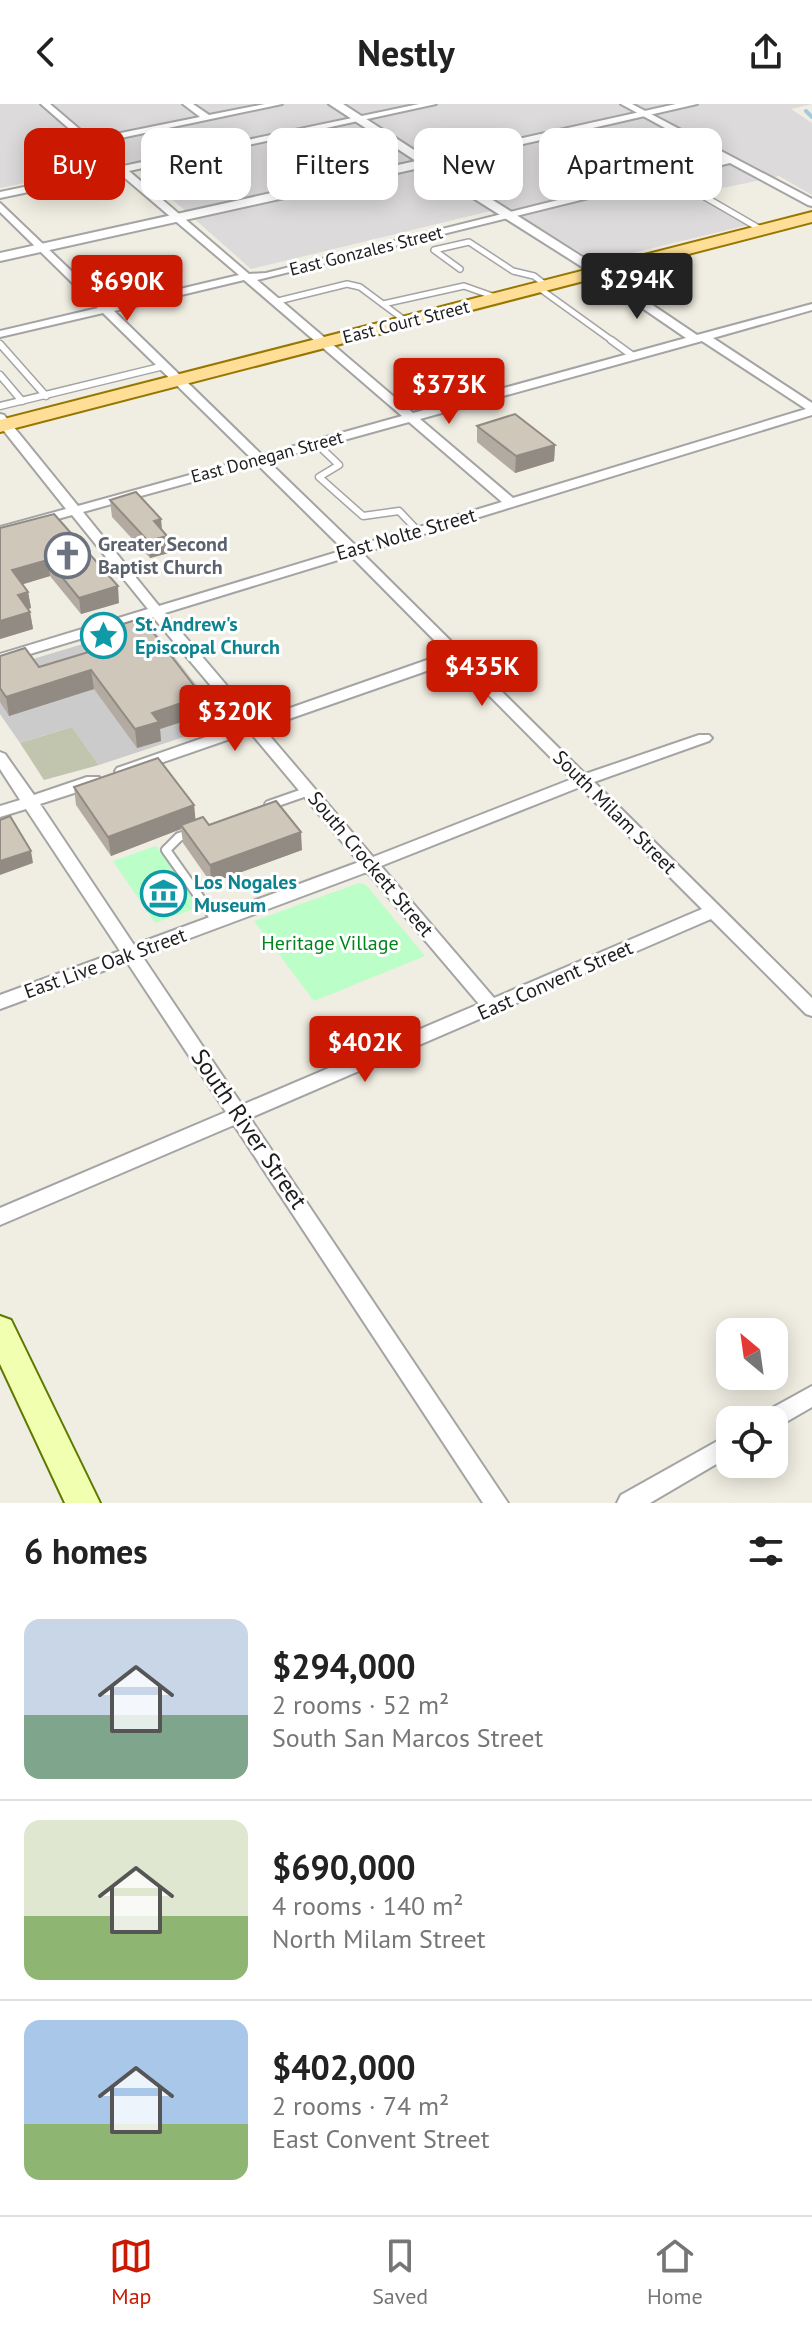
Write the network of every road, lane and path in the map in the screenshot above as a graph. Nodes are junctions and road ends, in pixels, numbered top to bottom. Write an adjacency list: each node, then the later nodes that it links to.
1 (45, 104): 11 (street)
2 (187, 104): 9 (street)
3 (278, 104): 9 (street)
4 (335, 104): 10 (street)
5 (432, 104): 10 (street)
6 (625, 104): 8 (street)
7 (691, 104): 8 (street)
8 (644, 114): 13 (street); 15 (street)
9 (207, 118): 12 (street)
10 (357, 119): 14 (street); 18 (street)
11 (73, 128)
12 (125, 135)
13 (523, 141)
14 (414, 156)
15 (731, 160): 16 (street, East Gonzales Street); 25 (street)
16 (722, 162)
17 (414, 165): 29 (street)
18 (125, 168)
19 (125, 172): 29 (street)
20 (24, 190): 21 (street)
21 (0, 195)
22 (480, 200): 27 (street)
23 (571, 200): 27 (street, East Gonzales Street)
24 (710, 200): 30 (lane)
25 (812, 203)
26 (0, 206): 31 (street, South Milam Street)
27 (506, 217): 34 (street); 35 (street, East Gonzales Street)
28 (812, 217): 30 (main road, East Court Street)
29 (175, 218): 31 (street); 35 (street)
30 (762, 230): 34 (main road, East Court Street)
31 (43, 247): 32 (street); 41 (street, South Milam Street)
32 (0, 257)
33 (460, 269): 36 (lane)
34 (598, 273): 36 (main road, East Court Street); 44 (street)
35 (245, 277): 38 (street); 41 (street, East Gonzales Street)
36 (543, 287): 37 (main road, East Court Street); 47 (lane)
37 (498, 298): 39 (lane); 42 (main road, East Court Street)
38 (274, 302): 39 (lane); 45 (street)
39 (383, 304): 42 (lane)
40 (812, 307): 44 (street, East Donegan Street)
41 (105, 310): 43 (street, East Gonzales Street); 48 (street, South Milam Street)
42 (407, 322): 45 (main road, East Court Street)
43 (0, 334)
44 (700, 338): 47 (street, East Donegan Street); 53 (street)
45 (322, 343): 50 (main road, East Court Street); 55 (street)
46 (0, 344): 51 (lane)
47 (633, 356): 55 (street, East Donegan Street)
48 (164, 366): 50 (street, South Milam Street); 51 (lane)
49 (0, 375): 52 (lane)
50 (179, 380): 54 (main road, East Court Street); 57 (street, South Milam Street)
51 (46, 396): 52 (lane)
52 (22, 401): 54 (lane)
53 (812, 410): 58 (street, East Nolte Street)
54 (1, 418): 59 (street, South Crockett Street)
55 (411, 418): 56 (street, East Donegan Street); 58 (street)
56 (316, 443): 57 (street, East Donegan Street); 60 (lane)
57 (259, 459): 59 (street, East Donegan Street); 62 (street, South Milam Street)
58 (511, 503): 60 (street, East Nolte Street)
59 (76, 510): 61 (street, East Donegan Street); 63 (street, South Crockett Street)
60 (417, 530): 62 (street, East Nolte Street)
61 (0, 531)
62 (351, 549): 63 (street, East Nolte Street); 64 (street, South Milam Street)
63 (157, 612): 65 (street, East Nolte Street); 66 (street, South Crockett Street)
64 (457, 655): 66 (street); 69 (street, South Milam Street)
65 (0, 659)
66 (255, 725): 70 (street, South Crockett Street); 71 (street)
67 (704, 738): 69 (street, East Live Oak Street)
68 (3, 766): 71 (street, South River Street)
69 (583, 780): 75 (street, East Live Oak Street); 76 (street, South Milam Street)
70 (310, 791): 72 (lane); 75 (street, South Crockett Street)
71 (30, 802): 73 (street); 78 (street, South River Street)
72 (262, 807)
73 (0, 812)
74 (207, 827): 77 (lane)
75 (371, 864): 77 (street, East Live Oak Street); 80 (street, South Crockett Street)
76 (713, 911): 80 (street, East Convent Street); 81 (street, South Milam Street)
77 (217, 922): 78 (street, East Live Oak Street)
78 (132, 953): 79 (street, East Live Oak Street); 82 (street, South River Street)
79 (0, 1002)
80 (492, 1008): 82 (street, East Convent Street)
81 (812, 1009)
82 (240, 1114): 83 (street, East Convent Street); 89 (street, South River Street)
83 (0, 1217)
84 (0, 1330): 88 (main road)
85 (812, 1396): 86 (street)
86 (788, 1410)
87 (716, 1452): 90 (street)
88 (83, 1503)
89 (496, 1503)
90 (629, 1503)

